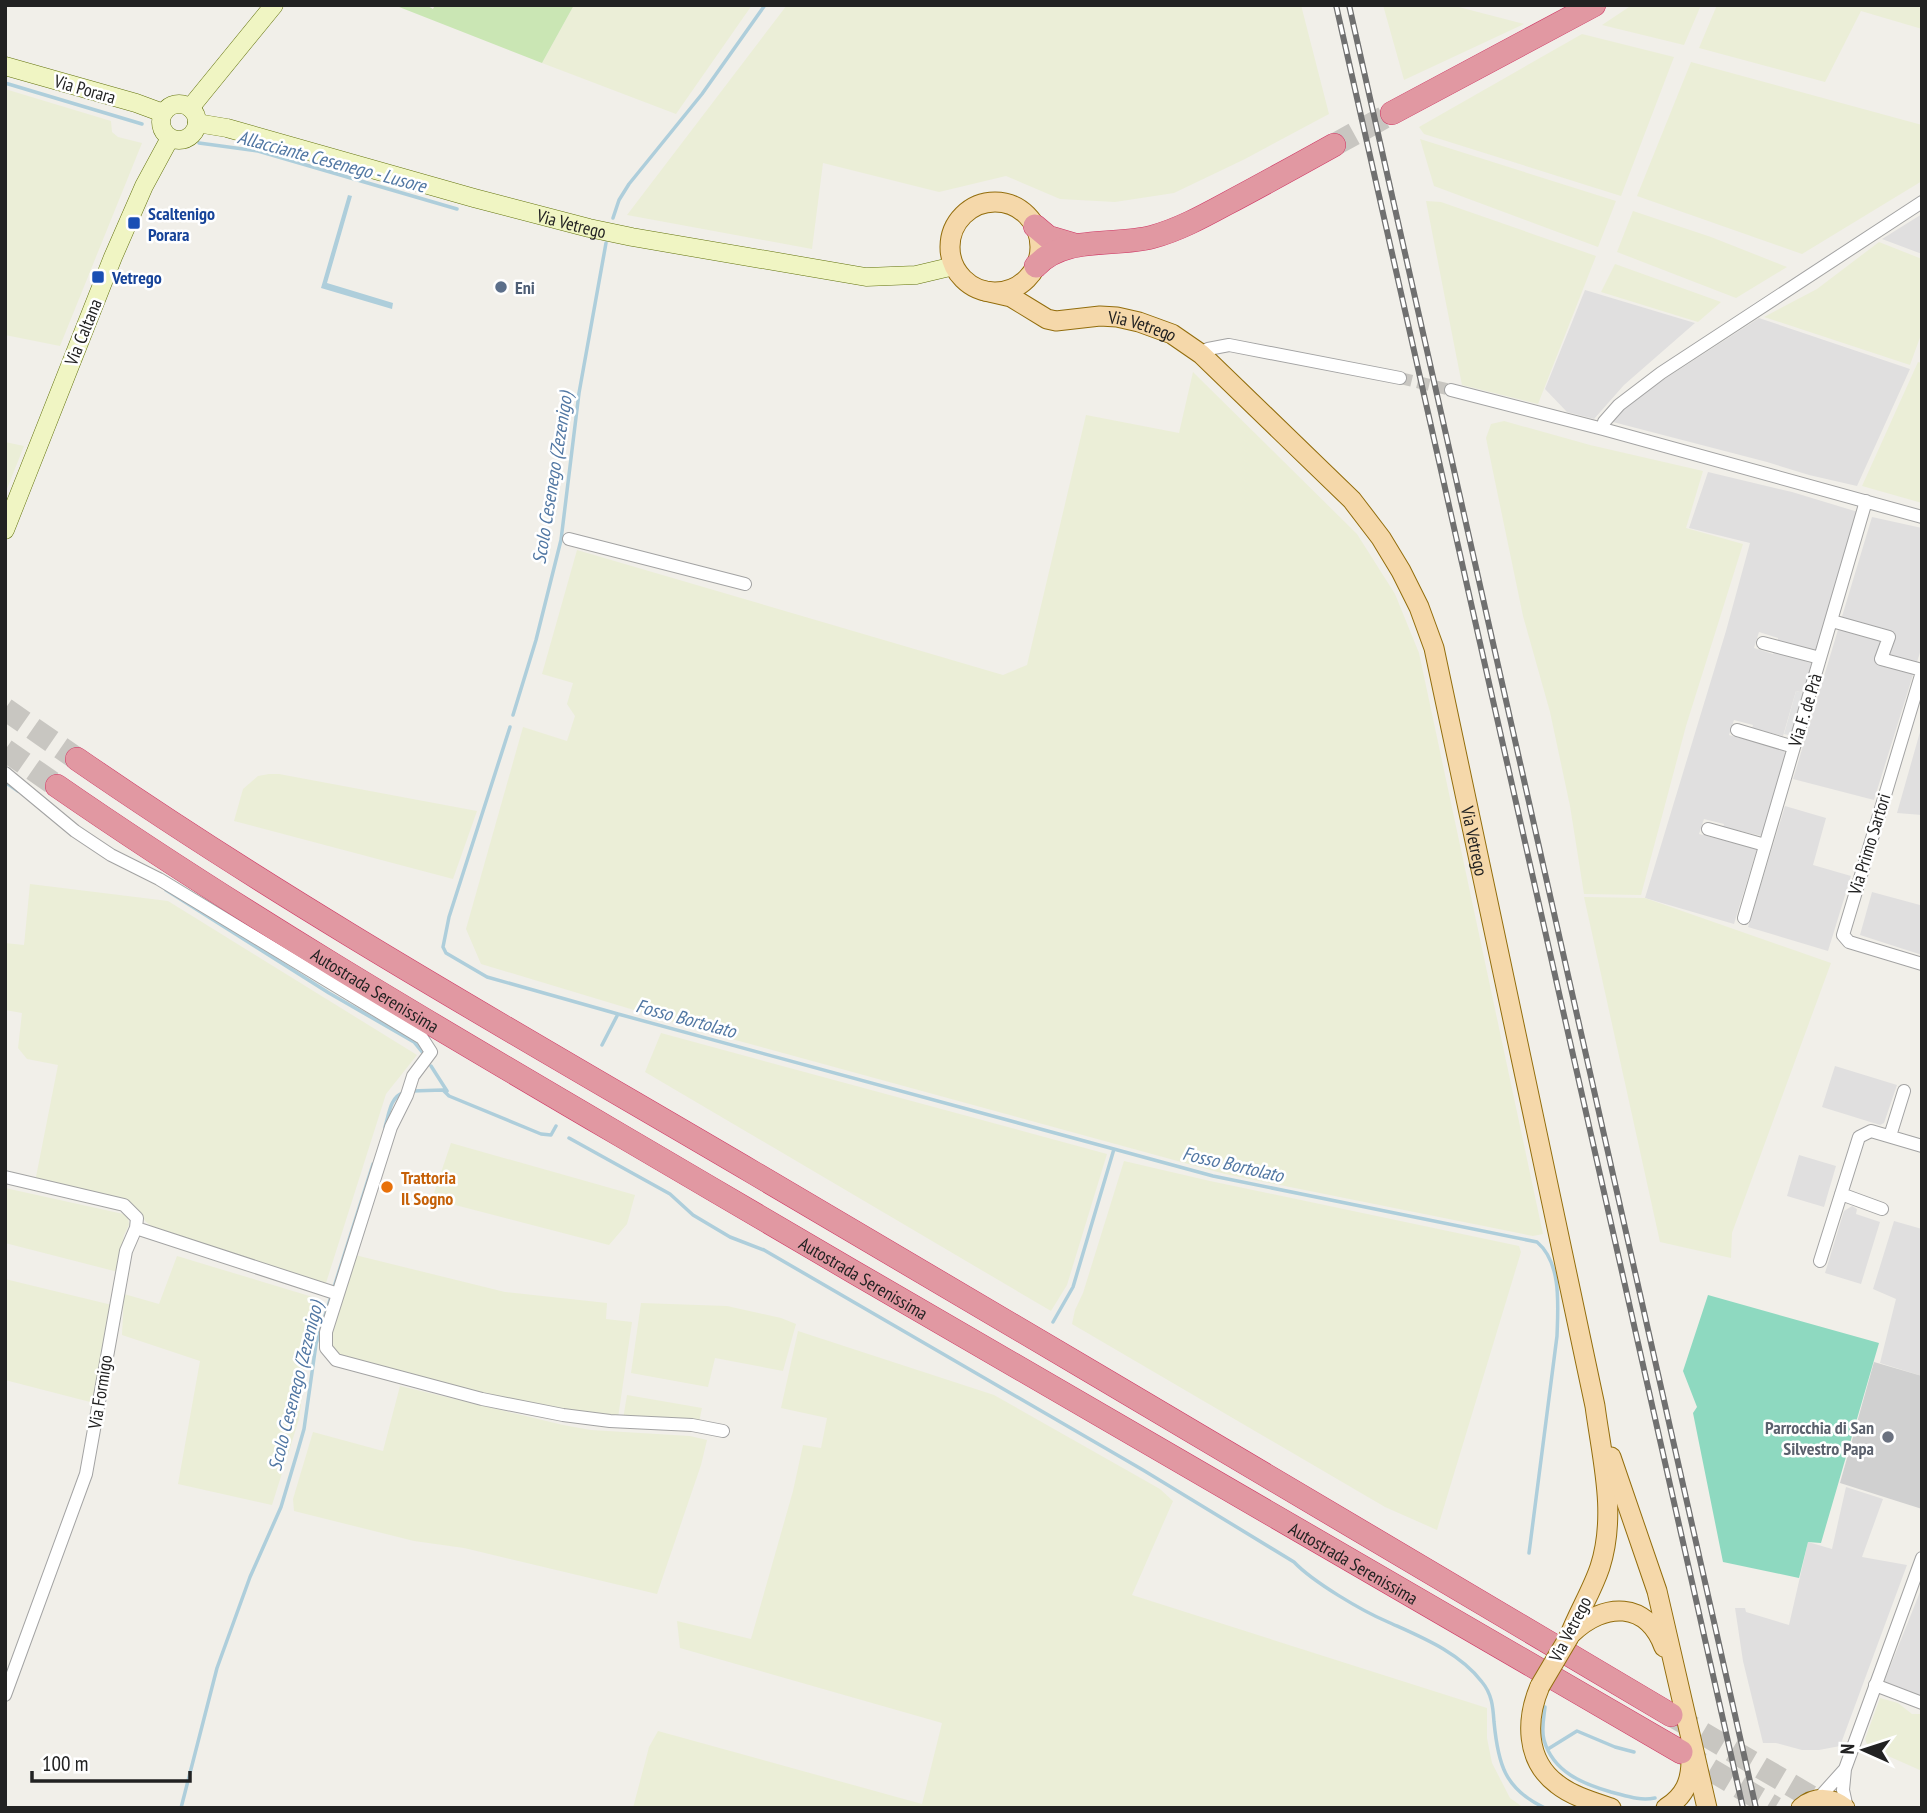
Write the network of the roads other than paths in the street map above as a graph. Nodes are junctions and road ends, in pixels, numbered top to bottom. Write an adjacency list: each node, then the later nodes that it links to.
1 (274, 5): 6 (main road)
2 (1594, 5): 5 (highway)
3 (5, 66): 4 (main road, Via Porara)
4 (163, 113): 6 (main road); 7 (main road)
5 (1392, 113)
6 (193, 116): 7 (main road); 12 (main road, Via Vetrego)
7 (170, 138): 22 (main road, Via Caltana)
8 (1334, 145): 11 (highway)
9 (1922, 202): 19 (street)
10 (1035, 226): 11 (highway); 12 (main road); 13 (main road)
11 (1075, 245): 13 (highway)
12 (954, 266): 14 (main road, Via Vetrego)
13 (1034, 269): 14 (main road); 15 (main road)
14 (985, 291): 15 (main road, Via Vetrego)
15 (1037, 313): 16 (main road, Via Vetrego)
16 (1201, 354): 17 (street); 47 (main road, Via Vetrego)
17 (1400, 378)
18 (1451, 390): 19 (street)
19 (1603, 429): 20 (street)
20 (1866, 501): 21 (street); 25 (street, Via F. de Prà)
21 (1922, 517)
22 (5, 530)
23 (569, 538): 24 (street)
24 (745, 584)
25 (1832, 621): 27 (street, Via F. de Prà); 28 (street, Via Primo Sartori)
26 (1763, 643): 27 (street)
27 (1820, 658): 30 (street, Via F. de Prà)
28 (1922, 671): 37 (street, Via Primo Sartori)
29 (1737, 730): 30 (street)
30 (1794, 747): 35 (street, Via F. de Prà)
31 (77, 759): 55 (highway, Autostrada Serenissima)
32 (5, 773): 46 (street)
33 (57, 786): 56 (highway, Autostrada Serenissima)
34 (1708, 829): 35 (street)
35 (1765, 845): 36 (street, Via F. de Prà)
36 (1744, 919)
37 (1922, 964)
38 (1904, 1091): 39 (street)
39 (1890, 1136): 40 (street); 42 (street)
40 (1922, 1146)
41 (5, 1177): 44 (street)
42 (1841, 1194): 43 (street); 45 (street)
43 (1882, 1209)
44 (136, 1228): 46 (street); 53 (street, Via Formigo)
45 (1820, 1261)
46 (332, 1292): 48 (street)
47 (1595, 1406): 50 (main road, Via Vetrego); 51 (main road, Via Vetrego)
48 (723, 1431)
49 (1922, 1558): 52 (street)
50 (1569, 1637): 51 (main road); 59 (main road, Via Vetrego, bridge)
51 (1674, 1673): 56 (main road, Via Vetrego)
52 (1875, 1685): 54 (street); 57 (street)
53 (5, 1695)
54 (1922, 1703)
55 (1671, 1715)
56 (1685, 1743): 60 (main road); 61 (main road, Via Vetrego)
57 (1845, 1769): 58 (street); 62 (street)
58 (1810, 1803): 62 (main road)
59 (1611, 1808)
60 (1666, 1808)
61 (1707, 1808)
62 (1846, 1808)

